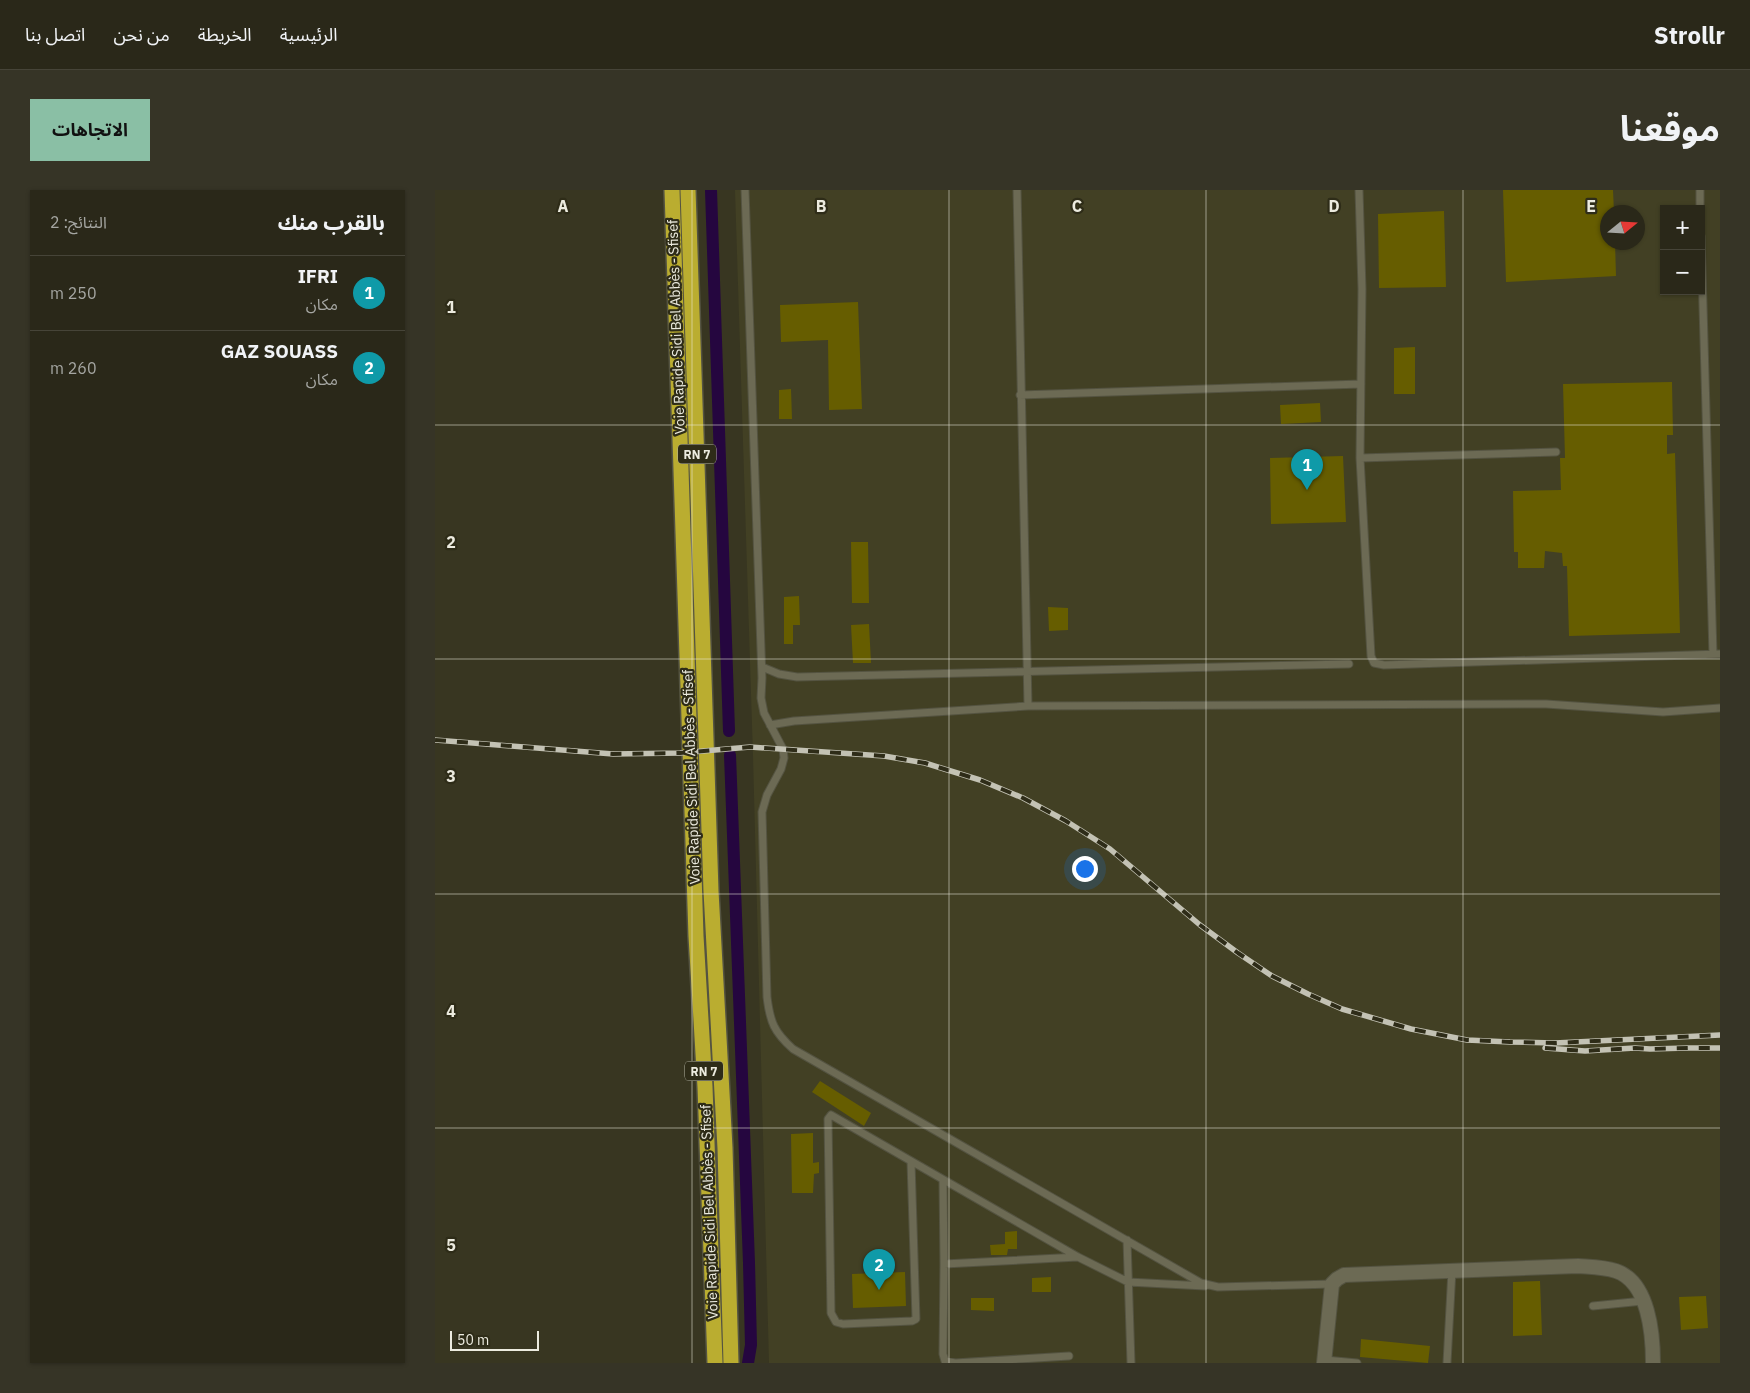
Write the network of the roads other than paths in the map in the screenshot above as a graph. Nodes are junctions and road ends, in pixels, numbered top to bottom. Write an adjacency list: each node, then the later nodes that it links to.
1 (672, 190): 33 (highway, Voie Rapide Sidi Bel Abbès - Sfisef / RN 7)
2 (688, 190): 34 (highway, Voie Rapide Sidi Bel Abbès - Sfisef / RN 7)
3 (745, 190): 15 (lane)
4 (1017, 190): 10 (lane)
5 (1359, 190): 9 (lane)
6 (1700, 190): 7 (lane)
7 (1701, 205)
8 (1702, 250): 13 (lane)
9 (1361, 384): 10 (lane); 12 (lane)
10 (1020, 395): 16 (lane)
11 (1556, 452): 12 (lane)
12 (1359, 458): 13 (lane)
13 (1717, 654)
14 (1349, 664): 16 (lane)
15 (762, 667): 16 (lane); 19 (lane)
16 (1027, 672): 17 (lane)
17 (1028, 706): 18 (lane); 19 (lane)
18 (1720, 708)
19 (770, 725): 22 (lane)
20 (911, 1162): 20 (lane); 21 (lane)
21 (943, 1180): 23 (lane); 24 (lane)
22 (1127, 1240): 26 (lane); 28 (lane)
23 (1078, 1257): 24 (lane); 26 (lane)
24 (944, 1264): 31 (lane)
25 (1452, 1270): 27 (street); 29 (street); 37 (lane)
26 (1129, 1282): 28 (lane); 35 (lane)
27 (1332, 1284): 28 (lane); 32 (street)
28 (1218, 1287)
29 (1643, 1301): 30 (lane); 38 (street)
30 (1593, 1306)
31 (1069, 1356)
32 (1324, 1362): 36 (lane)
33 (715, 1363)
34 (731, 1363)
35 (1131, 1363)
36 (1357, 1363)
37 (1447, 1363)
38 (1653, 1363)

